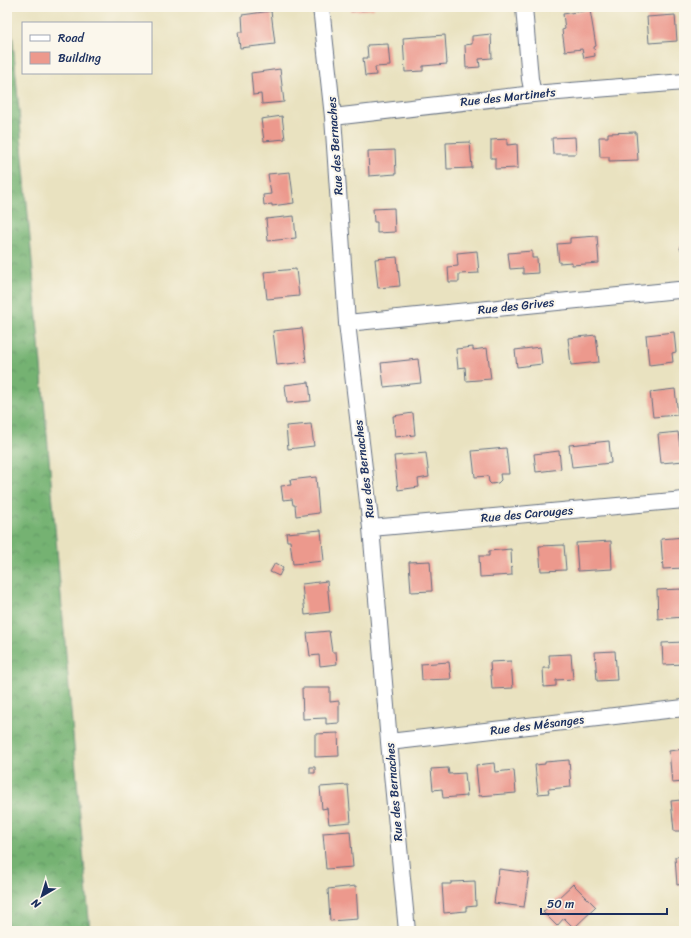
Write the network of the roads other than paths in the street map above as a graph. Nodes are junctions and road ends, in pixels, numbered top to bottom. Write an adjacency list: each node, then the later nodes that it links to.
1 (321, 7): 5 (street, Rue des Bernaches)
2 (524, 7): 4 (street)
3 (684, 82): 4 (street, Rue des Martinets)
4 (533, 94): 5 (street, Rue des Martinets)
5 (333, 117): 7 (street, Rue des Bernaches)
6 (684, 291): 7 (street, Rue des Grives)
7 (347, 323): 9 (street, Rue des Bernaches)
8 (684, 500): 9 (street, Rue des Carouges)
9 (371, 528): 11 (street, Rue des Bernaches)
10 (684, 708): 11 (street, Rue des Mésanges)
11 (389, 742): 12 (street, Rue des Bernaches)
12 (407, 931)

